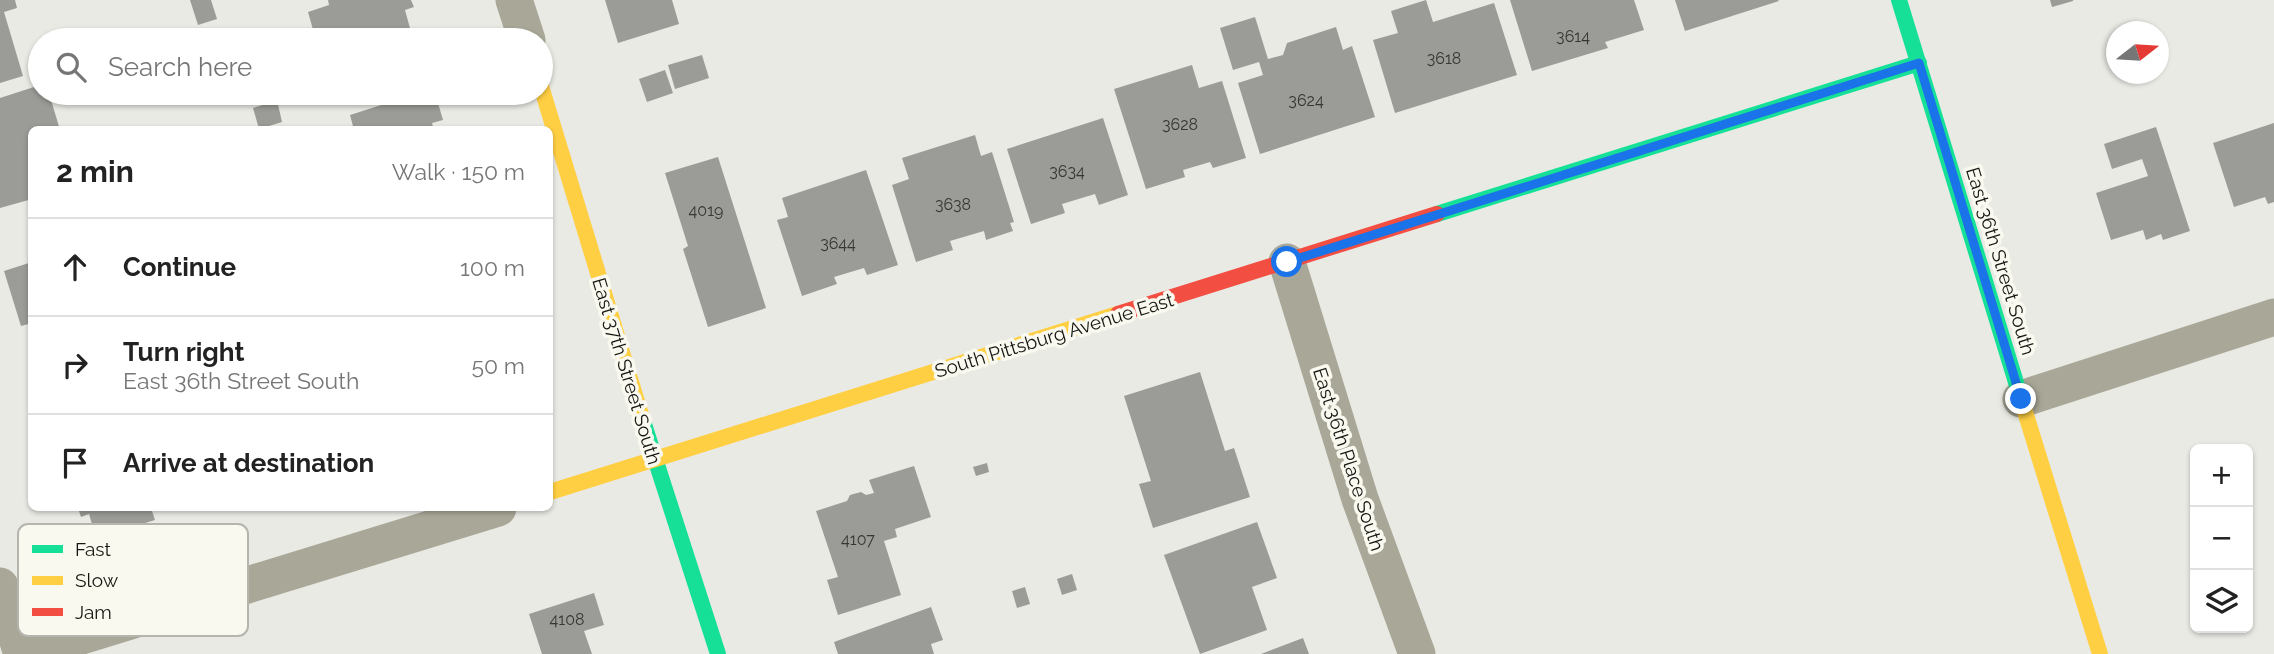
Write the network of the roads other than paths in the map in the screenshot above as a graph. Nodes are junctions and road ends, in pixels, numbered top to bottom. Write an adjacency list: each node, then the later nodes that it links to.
1 (514, 0): 3 (street)
2 (1899, 0): 4 (street, East 36th Street South)
3 (523, 28)
4 (1919, 63): 6 (street, South Pittsburg Avenue East); 8 (street, East 36th Street South)
5 (547, 105): 9 (street, East 37th Street South)
6 (1287, 262): 9 (street, South Pittsburg Avenue East); 17 (street, East 36th Place South)
7 (2274, 317): 8 (street)
8 (2021, 399): 18 (street, East 36th Street South)
9 (654, 459): 10 (street, South Pittsburg Avenue East); 16 (street, East 37th Street South)
10 (553, 491)
11 (488, 511): 12 (street)
12 (248, 585)
13 (0, 586): 15 (street)
14 (82, 636): 15 (street)
15 (23, 654)
16 (718, 654)
17 (1418, 654)
18 (2099, 654)

